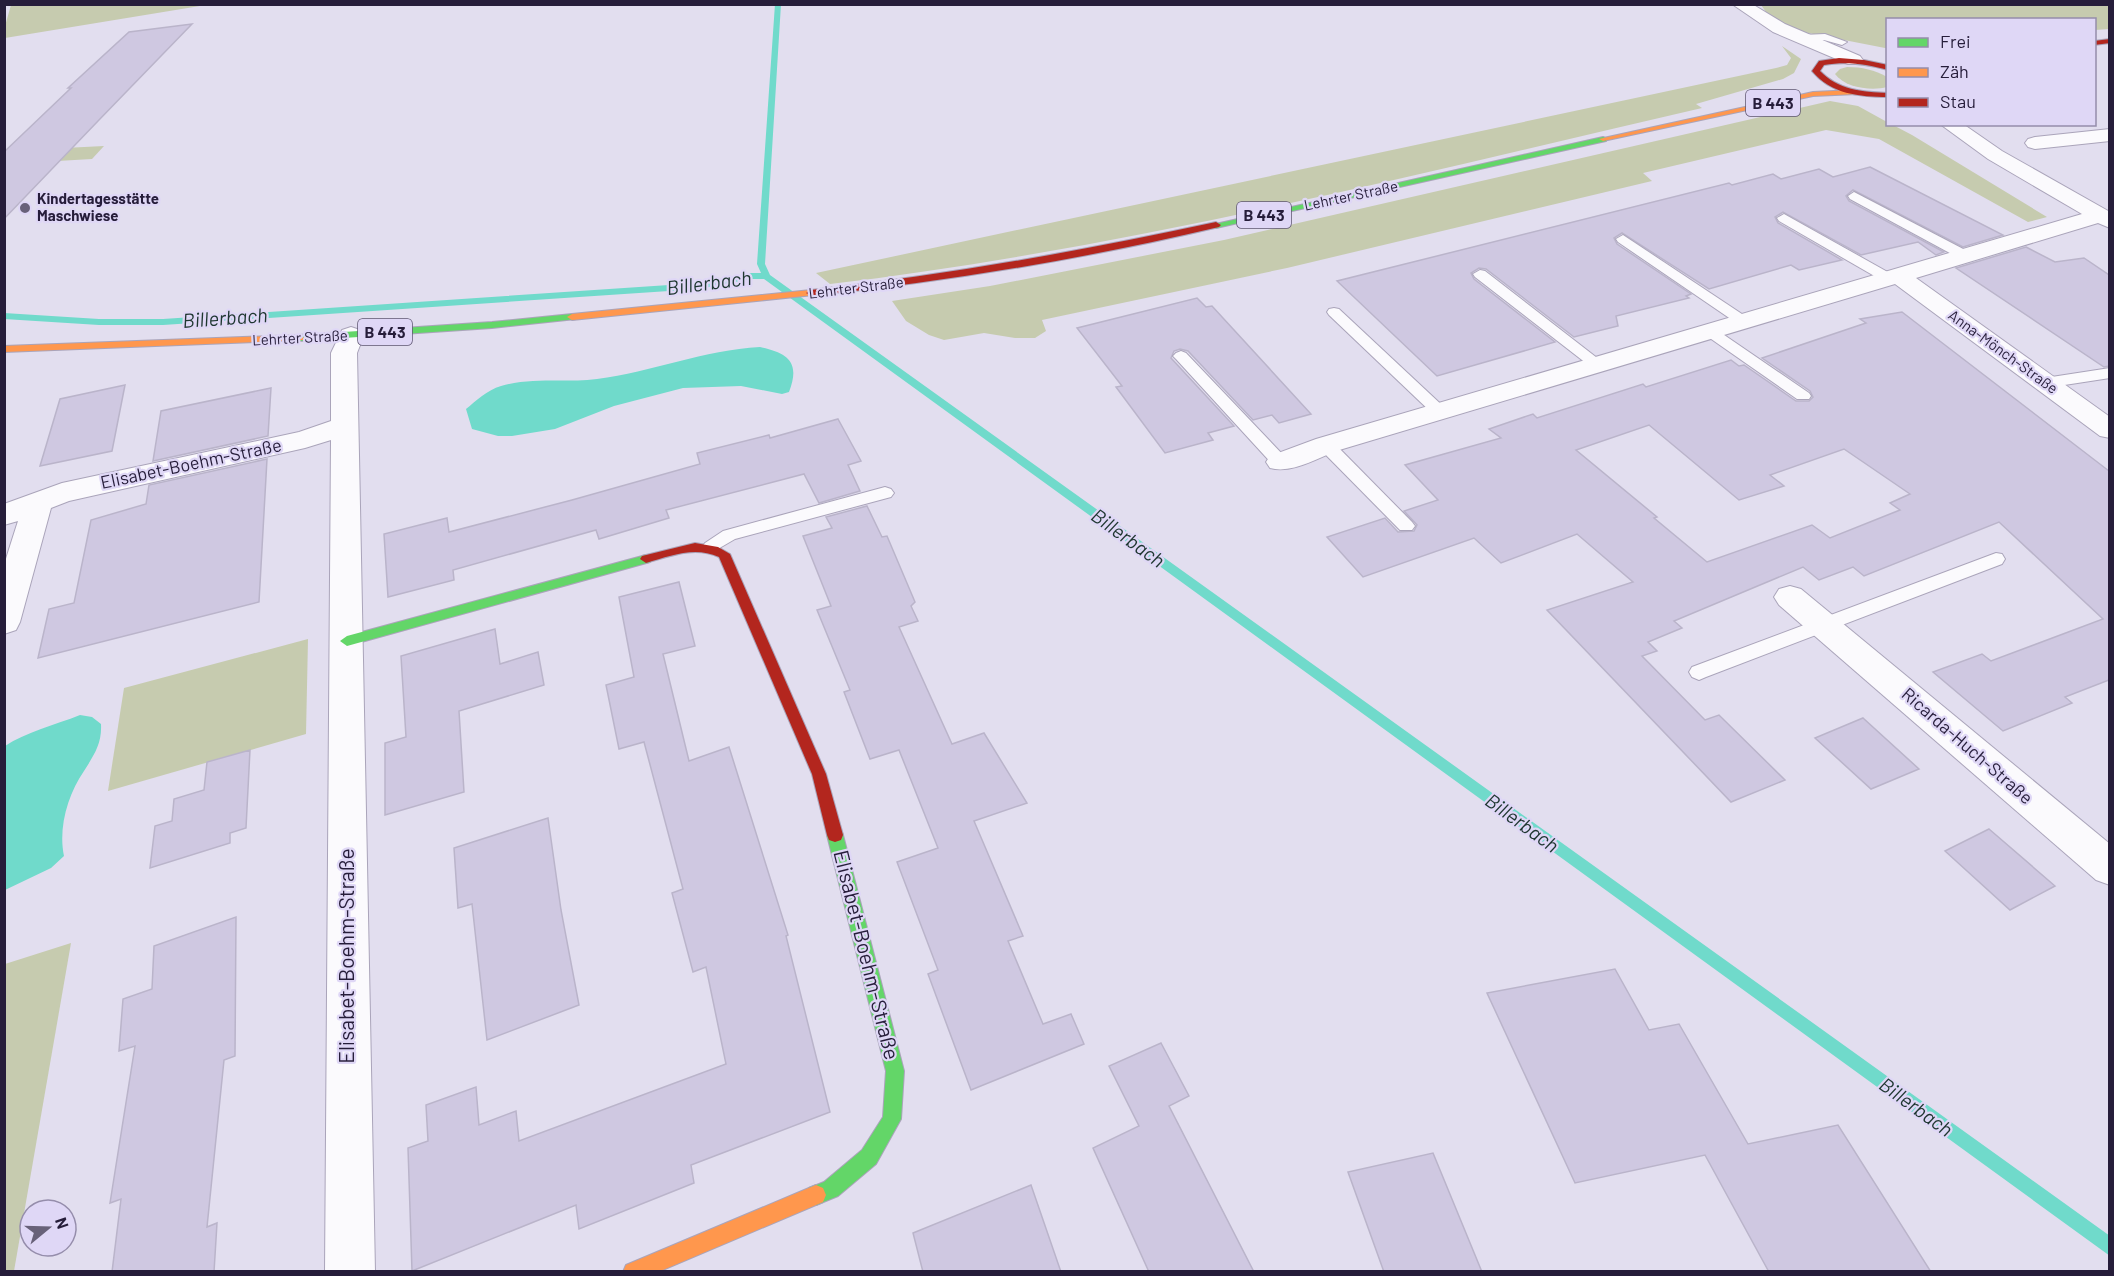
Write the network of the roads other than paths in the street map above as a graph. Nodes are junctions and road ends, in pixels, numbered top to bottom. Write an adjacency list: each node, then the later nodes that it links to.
1 (1740, 4): 2 (street)
2 (1779, 28): 3 (street); 7 (street)
3 (1802, 38): 4 (lane); 5 (street)
4 (1842, 42)
5 (1854, 60): 6 (main road, Lehrter Straße); 7 (main road, Lehrter Straße)
6 (1883, 66)
7 (1820, 70): 8 (main road); 9 (main road, Lehrter Straße / B 443)
8 (1875, 96): 9 (main road, Lehrter Straße / B 443)
9 (1693, 118): 25 (main road, Lehrter Straße / B 443)
10 (1937, 126): 14 (street)
11 (1952, 126): 14 (street)
12 (2109, 135): 13 (street)
13 (2035, 143)
14 (1995, 155): 17 (street)
15 (1854, 196): 19 (lane)
16 (1784, 218): 21 (lane)
17 (2105, 219): 19 (street)
18 (1623, 239): 23 (lane)
19 (1964, 255): 21 (street)
20 (1480, 274): 28 (lane)
21 (1893, 277): 23 (street); 30 (street, Anna-Mönch-Straße)
22 (1334, 312): 32 (lane)
23 (1743, 321): 24 (street)
24 (1709, 331): 28 (street); 31 (lane)
25 (351, 335): 26 (main road, Lehrter Straße / B 443); 33 (street, Elisabet-Boehm-Straße)
26 (4, 349)
27 (1181, 356): 36 (lane)
28 (1596, 364): 32 (street)
29 (2109, 374): 30 (lane)
30 (2045, 383): 34 (street, Anna-Mönch-Straße)
31 (1803, 396)
32 (1439, 411): 35 (street)
33 (344, 426): 38 (street, Elisabet-Boehm-Straße); 46 (street, Elisabet-Boehm-Straße)
34 (2109, 430)
35 (1326, 445): 36 (street); 40 (lane)
36 (1280, 462)
37 (885, 493): 41 (lane)
38 (38, 502): 39 (street, Elisabet-Boehm-Straße); 44 (street)
39 (4, 514)
40 (1406, 526)
41 (711, 548): 46 (main road); 50 (main road, Elisabet-Boehm-Straße)
42 (1996, 559): 45 (lane)
43 (1790, 597): 45 (street, Ricarda-Huch-Straße)
44 (4, 622)
45 (1824, 624): 47 (lane); 48 (street, Ricarda-Huch-Straße)
46 (347, 641): 49 (street, Elisabet-Boehm-Straße)
47 (1699, 672)
48 (2109, 868)
49 (350, 1272)
50 (633, 1272)

